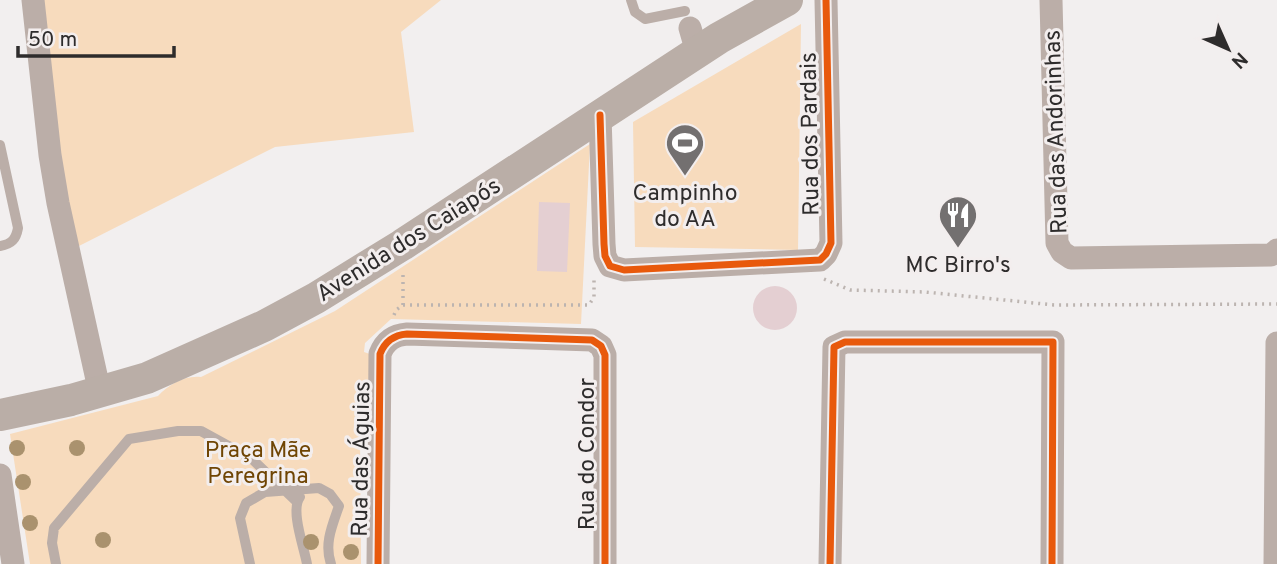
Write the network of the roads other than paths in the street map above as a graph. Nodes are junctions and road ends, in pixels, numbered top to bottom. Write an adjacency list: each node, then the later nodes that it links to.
1 (33, 0): 13 (street)
2 (631, 0): 6 (lane)
3 (787, 0): 6 (main road, Avenida dos Caiapós)
4 (826, 0): 7 (street, Rua dos Pardais)
5 (1051, 0): 10 (street, Rua das Andorinhas)
6 (689, 23): 7 (main road, Avenida dos Caiapós)
7 (600, 115): 13 (main road, Avenida dos Caiapós)
8 (0, 145): 9 (lane)
9 (0, 246)
10 (1274, 253)
11 (1277, 343): 28 (street)
12 (380, 354): 24 (street, Rua das Águias); 25 (street, Rua do Condor)
13 (100, 393): 14 (main road, Avenida dos Caiapós)
14 (0, 415)
15 (0, 475): 19 (street)
16 (306, 489): 17 (lane); 18 (lane); 23 (lane)
17 (285, 490): 18 (lane); 20 (lane); 21 (lane)
18 (296, 502): 22 (lane)
19 (13, 564)
20 (56, 564)
21 (250, 564)
22 (307, 564)
23 (331, 564)
24 (378, 564)
25 (604, 564)
26 (830, 564): 27 (street)
27 (1052, 564)
28 (1275, 564)

